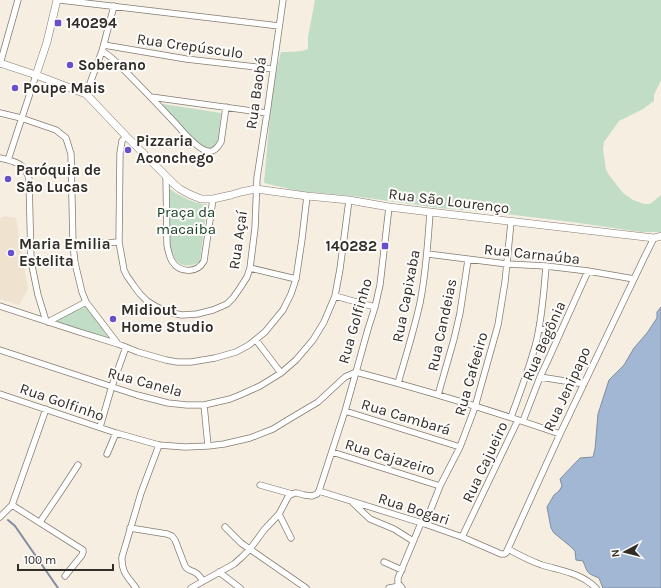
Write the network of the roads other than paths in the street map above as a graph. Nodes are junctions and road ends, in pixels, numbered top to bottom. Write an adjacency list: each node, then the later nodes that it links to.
1 (18, 0): 7 (street)
2 (59, 0): 4 (street); 9 (street)
3 (283, 0): 5 (street, Rua Baobá)
4 (114, 6): 5 (street); 6 (street)
5 (279, 26): 8 (street, Rua Baobá)
6 (103, 48): 8 (street, Rua Crepúsculo); 10 (street); 11 (street)
7 (0, 64): 9 (street)
8 (273, 70): 14 (street, Rua Baobá)
9 (36, 75): 10 (street); 15 (street)
10 (86, 94): 16 (street)
11 (151, 97): 12 (street); 12 (street)
12 (226, 107): 14 (street)
13 (0, 113): 15 (street)
14 (267, 113): 20 (street, Rua Baobá)
15 (21, 118): 18 (street); 29 (street)
16 (126, 136): 19 (street); 28 (street, Rua Açaí)
17 (0, 158): 18 (street)
18 (8, 160): 42 (street)
19 (166, 177): 22 (street); 22 (street)
20 (256, 189): 21 (street, Rua São Lourenço); 22 (street, Rua São Lourenço); 34 (street, Rua Açaí)
21 (306, 196): 23 (street, Rua São Lourenço); 36 (street)
22 (213, 199)
23 (349, 200): 24 (street, Rua São Lourenço); 38 (street, Rua Canela)
24 (389, 207): 25 (street, Rua São Lourenço); 41 (street, Rua Golfinho)
25 (430, 212): 26 (street, Rua São Lourenço); 30 (street, Rua Capixaba)
26 (511, 222): 27 (street, Rua São Lourenço); 32 (street, Rua Cafeeiro)
27 (658, 237): 37 (street, Rua Jenipapo)
28 (119, 242): 29 (street); 34 (street, Rua Açaí)
29 (73, 245): 39 (street)
30 (428, 254): 31 (street, Rua Carnaúba); 52 (street, Rua Capixaba)
31 (468, 260): 32 (street, Rua Carnaúba); 56 (street, Rua Candeias)
32 (507, 264): 33 (street, Rua Carnaúba); 58 (street, Rua Cafeeiro)
33 (546, 266): 35 (street, Rua Carnaúba); 43 (street, Rua Cajueiro)
34 (250, 268): 36 (street)
35 (588, 272): 37 (street, Rua Carnaúba); 44 (street, Rua Begônia)
36 (296, 279): 45 (street)
37 (634, 279): 53 (street, Rua Jenipapo)
38 (335, 296): 41 (street); 50 (street, Rua Canela)
39 (86, 302): 42 (street); 46 (street)
40 (0, 306): 42 (street)
41 (375, 307): 49 (street, Rua Golfinho)
42 (47, 321): 46 (street)
43 (539, 328): 44 (street); 61 (street, Rua Cajueiro)
44 (559, 336): 51 (street, Rua Begônia)
45 (256, 340): 47 (street); 50 (street)
46 (118, 344): 47 (street)
47 (126, 347): 54 (street)
48 (0, 350): 54 (street, Rua Canela)
49 (356, 372): 52 (street); 60 (street); 67 (street, Rua Golfinho)
50 (281, 373): 57 (street, Rua Canela)
51 (540, 377): 53 (street); 62 (street, Rua Begônia)
52 (398, 383): 56 (street)
53 (584, 384): 65 (street, Rua Jenipapo)
54 (112, 386): 57 (street, Rua Canela); 63 (street)
55 (0, 394): 59 (street, Rua Golfinho)
56 (438, 395): 58 (street)
57 (204, 405): 67 (street)
58 (475, 407): 61 (street); 68 (street, Rua Cafeeiro)
59 (46, 409): 63 (street, Rua Golfinho); 77 (street)
60 (345, 411): 68 (street, Rua Cambará); 69 (street)
61 (511, 417): 62 (street)
62 (520, 421): 65 (street); 84 (street, Rua Cajueiro)
63 (100, 427): 64 (street, Rua Golfinho)
64 (116, 433): 66 (street, Rua Golfinho); 70 (street)
65 (560, 434): 88 (street, Rua Jenipapo)
66 (159, 445): 67 (street, Rua Golfinho); 83 (street)
67 (208, 446)
68 (460, 447): 73 (street, Rua Cafeeiro)
69 (332, 452): 73 (street, Rua Cajazeiro); 74 (street)
70 (107, 454)
71 (78, 465): 80 (street)
72 (260, 485): 75 (street, Rua Bogari)
73 (440, 486): 81 (street, Rua Cafeeiro)
74 (319, 491): 75 (street, Rua Bogari); 76 (street, Rua Bogari)
75 (290, 496): 78 (street)
76 (351, 501): 81 (street, Rua Bogari); 86 (street)
77 (12, 505): 79 (street); 80 (street)
78 (279, 514): 85 (street); 87 (street)
79 (0, 517)
80 (40, 522): 92 (street)
81 (423, 523): 84 (street, Rua Bogari); 86 (street, Rua Cafeeiro)
82 (225, 527): 87 (street)
83 (130, 528): 93 (street); 95 (street)
84 (462, 537): 88 (street, Rua Bogari)
85 (291, 538)
86 (413, 541): 90 (street, Rua Cafeeiro)
87 (250, 549): 91 (street); 98 (street)
88 (508, 549): 100 (street)
89 (384, 562): 90 (street)
90 (402, 570): 94 (street, Rua Cafeeiro)
91 (218, 572): 93 (street); 97 (street)
92 (66, 576)
93 (203, 581): 96 (street)
94 (401, 587): 99 (street)
95 (136, 588)
96 (191, 588)
97 (240, 588)
98 (306, 588)
99 (389, 588)
100 (596, 588)

